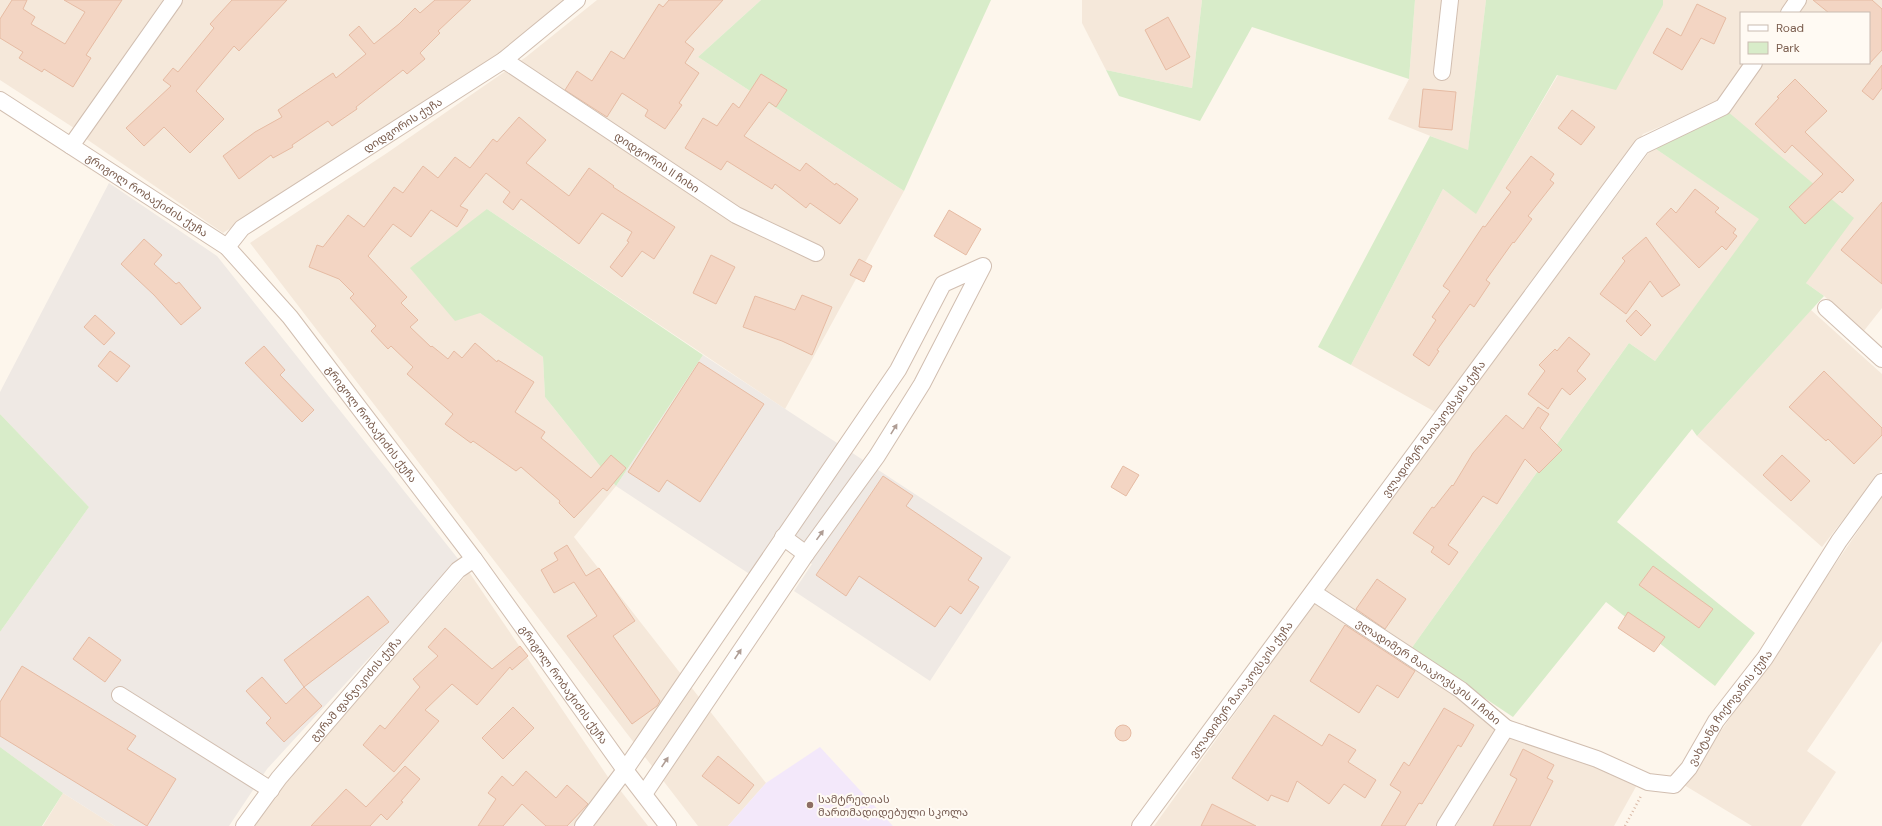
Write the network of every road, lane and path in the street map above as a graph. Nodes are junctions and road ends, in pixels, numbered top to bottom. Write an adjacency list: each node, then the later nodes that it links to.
1 (174, 0): 10 (street)
2 (577, 0): 6 (street, დიდგორის ქუჩა)
3 (1450, 0): 8 (street)
4 (1798, 0): 5 (street)
5 (1790, 12)
6 (504, 60): 11 (street, დიდგორის ქუჩა); 12 (street, დიდგორის II ჩიხი)
7 (1753, 64): 19 (street, ვლადიმერ მაიაკოვსკის ქუჩა)
8 (1442, 72)
9 (0, 100): 10 (street, გრიგოლ რობაქიძის ქუჩა)
10 (71, 146): 11 (street, გრიგოლ რობაქიძის ქუჩა)
11 (227, 247): 18 (street, გრიგოლ რობაქიძის ქუჩა)
12 (816, 253)
13 (1826, 308): 14 (street)
14 (1882, 359)
15 (1882, 482): 23 (street, ვახტანგ ჩიქოვანის ქუჩა)
16 (783, 537): 17 (street); 17 (street, one-way to 16); 22 (street)
17 (806, 554): 25 (street, one-way to 17)
18 (474, 559): 22 (street, გრიგოლ რობაქიძის ქუჩა); 24 (street, გურამ ფანჯიკიძის ქუჩა)
19 (1314, 593): 21 (street, ვლადიმერ მაიაკოვსკის II ჩიხი); 29 (street, ვლადიმერ მაიაკოვსკის ქუჩა)
20 (120, 695): 24 (street)
21 (1506, 728): 23 (street, ვახტანგ ჩიქოვანის ქუჩა); 30 (street, ვლადიმერ მაიაკოვსკის II ჩიხი)
22 (625, 770): 25 (street, გრიგოლ რობაქიძის ქუჩა); 27 (street)
23 (1648, 782): 31 (path)
24 (270, 790): 26 (street, გურამ ფანჯიკიძის ქუჩა)
25 (644, 794): 28 (street, გრიგოლ რობაქიძის ქუჩა)
26 (244, 826)
27 (583, 826)
28 (668, 826)
29 (1140, 826)
30 (1446, 826)
31 (1625, 826)

